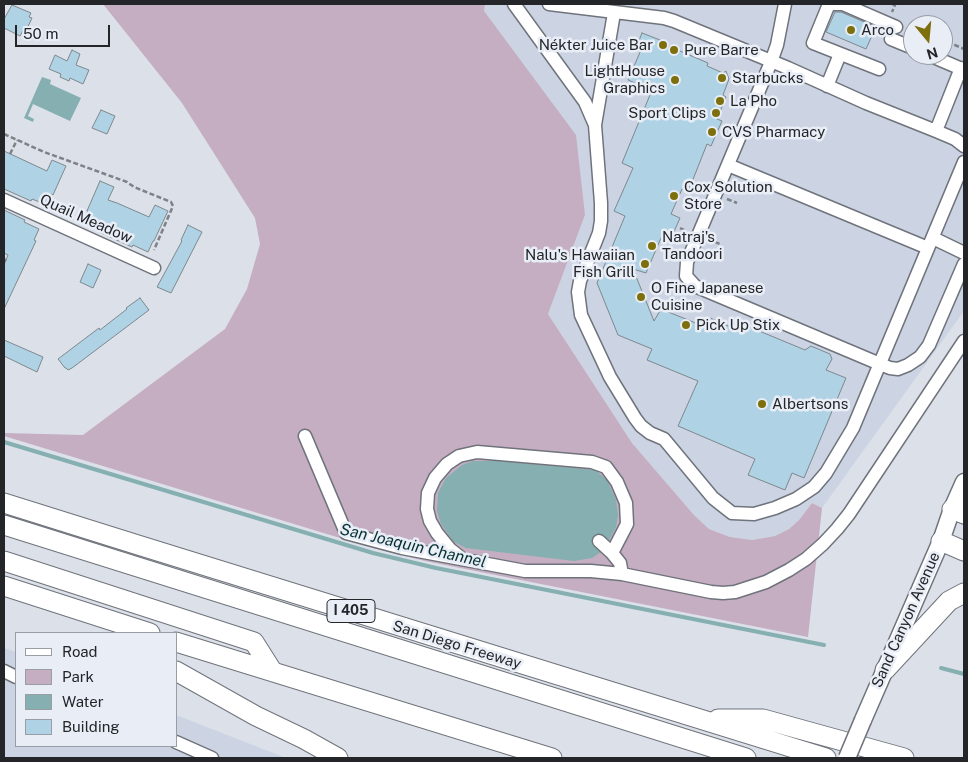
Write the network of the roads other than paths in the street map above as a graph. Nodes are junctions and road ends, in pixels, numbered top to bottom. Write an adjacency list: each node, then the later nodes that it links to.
1 (514, 4): 14 (street)
2 (549, 4): 5 (street)
3 (785, 4): 10 (street)
4 (831, 4): 6 (street); 9 (street)
5 (614, 12): 10 (street); 14 (street)
6 (897, 21)
7 (891, 39): 8 (street)
8 (903, 44)
9 (840, 54): 11 (street); 13 (street)
10 (772, 62): 13 (street); 17 (street)
11 (879, 69)
12 (963, 69): 15 (street)
13 (828, 86): 15 (street)
14 (595, 125): 25 (street)
15 (936, 131): 16 (street)
16 (964, 146)
17 (728, 164): 20 (street); 25 (street)
18 (963, 168): 20 (street)
19 (4, 200): 23 (street, Quail Meadow)
20 (930, 243): 21 (street); 25 (street)
21 (964, 253)
22 (964, 264): 25 (street)
23 (154, 268)
24 (964, 341): 37 (street)
25 (880, 364)
26 (305, 436): 35 (street)
27 (964, 482): 29 (main road, Sand Canyon Avenue)
28 (4, 503): 47 (highway, San Diego Freeway / I 405)
29 (958, 512): 32 (main road, Sand Canyon Avenue)
30 (4, 525): 52 (highway, San Diego Freeway)
31 (600, 541): 34 (street)
32 (941, 541): 33 (highway); 44 (main road, Sand Canyon Avenue)
33 (964, 551)
34 (612, 553): 35 (street); 37 (street)
35 (463, 559): 37 (street)
36 (4, 561): 46 (highway)
37 (622, 574)
38 (4, 586): 40 (highway)
39 (964, 593): 44 (highway)
40 (52, 602): 41 (highway); 42 (highway)
41 (106, 632)
42 (147, 632)
43 (178, 643): 46 (highway)
44 (885, 670): 54 (main road, Sand Canyon Avenue, bridge)
45 (178, 672): 50 (highway)
46 (273, 672): 51 (highway)
47 (698, 719): 53 (highway, San Diego Freeway / I 405); 55 (highway)
48 (178, 743): 49 (street)
49 (212, 758)
50 (338, 758)
51 (552, 758)
52 (746, 758)
53 (826, 758)
54 (847, 758)
55 (904, 758)

